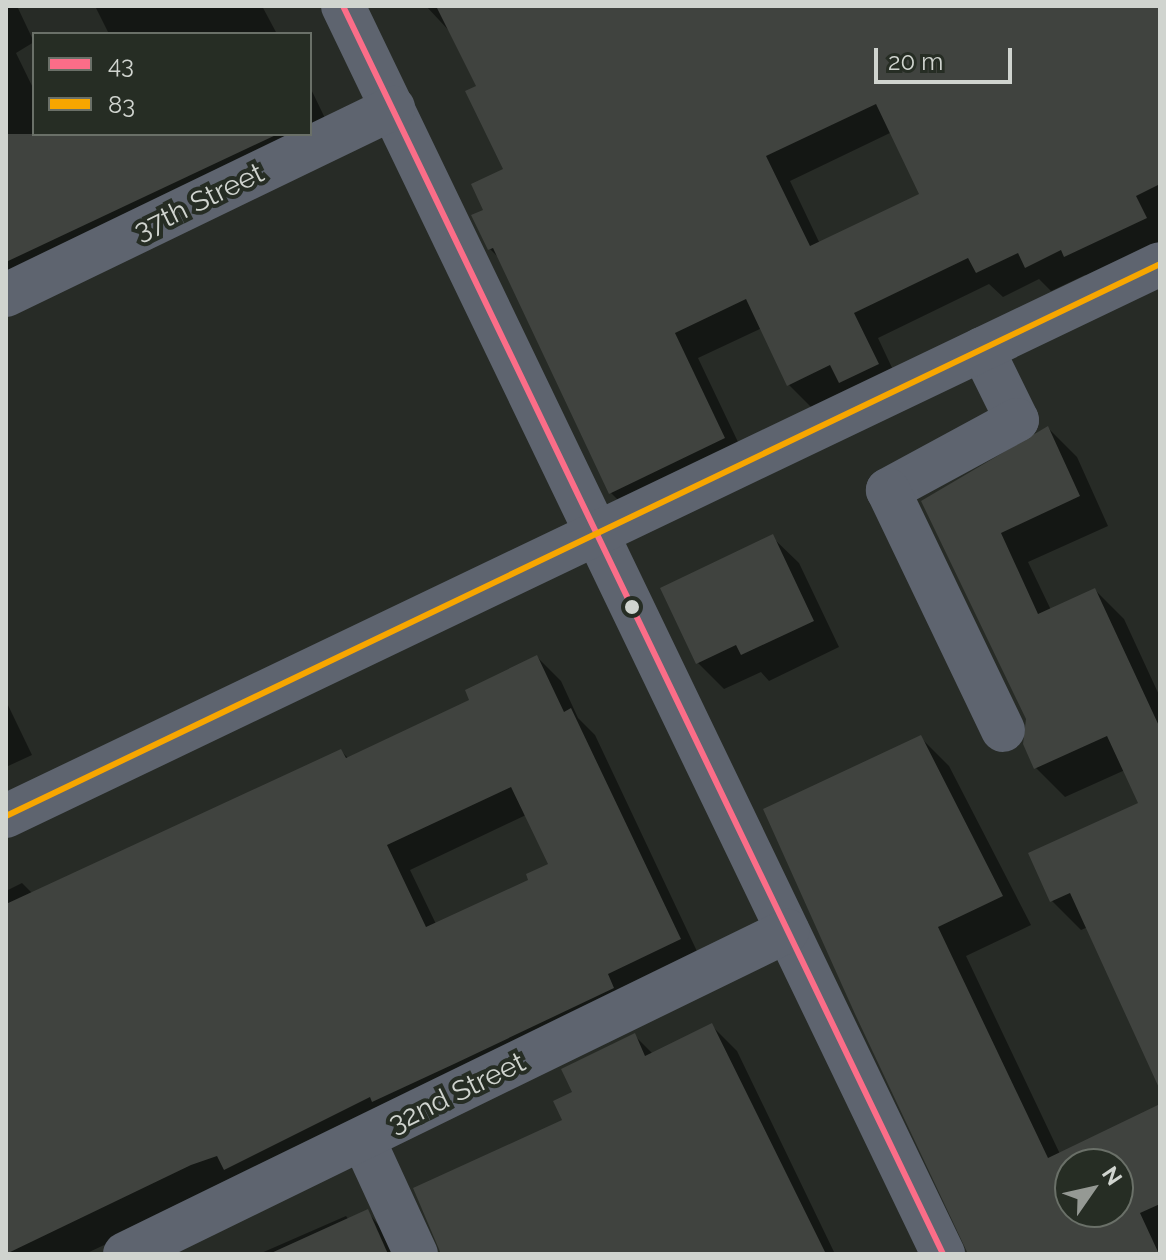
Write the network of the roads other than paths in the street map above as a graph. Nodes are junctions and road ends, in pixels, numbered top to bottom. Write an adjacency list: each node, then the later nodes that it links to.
1 (343, 6): 2 (street)
2 (393, 108): 4 (street, 37th Street); 6 (street)
3 (1160, 264): 5 (street)
4 (6, 295)
5 (982, 349): 6 (street); 7 (street)
6 (597, 534): 8 (street); 9 (street)
7 (1003, 730)
8 (6, 816)
9 (787, 931): 10 (street, 32nd Street); 13 (street)
10 (363, 1139): 11 (street, 32nd Street); 12 (street)
11 (142, 1250)
12 (416, 1254)
13 (943, 1254)

